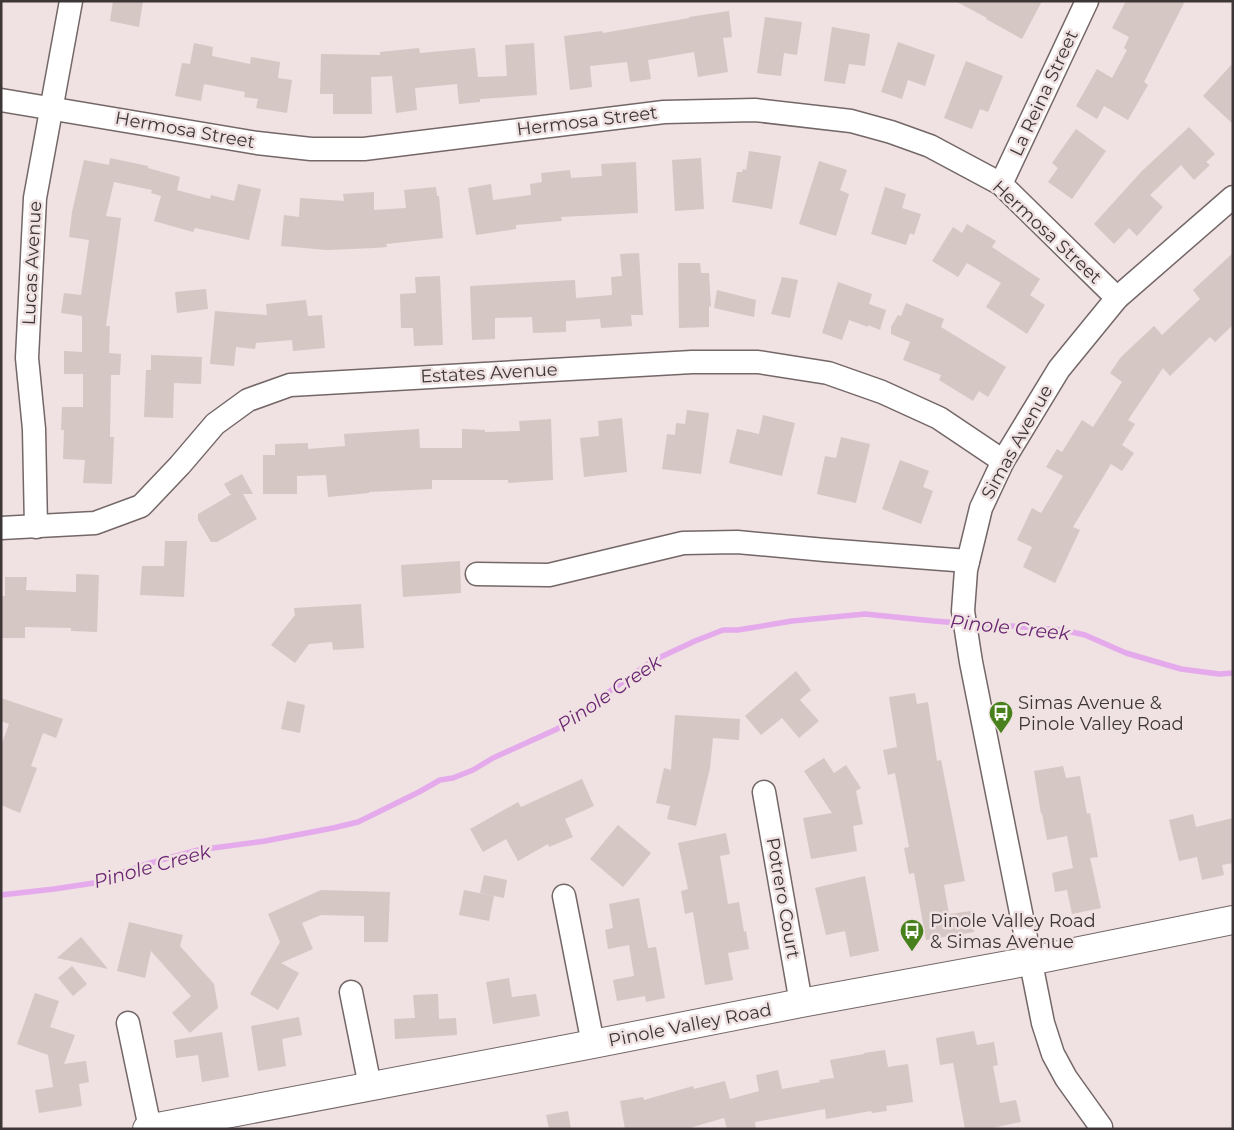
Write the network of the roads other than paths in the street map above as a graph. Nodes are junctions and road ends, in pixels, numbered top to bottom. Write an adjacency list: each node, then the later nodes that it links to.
1 (71, 1): 4 (street, Lucas Avenue)
2 (1087, 1): 5 (street, La Reina Street)
3 (1, 100): 4 (street, Hermosa Street)
4 (52, 108): 5 (street, Hermosa Street); 9 (street, Lucas Avenue)
5 (1001, 184): 7 (street, Hermosa Street)
6 (1233, 197): 7 (street, Simas Avenue)
7 (1117, 298): 8 (street, Simas Avenue)
8 (1003, 461): 9 (street, Estates Avenue); 11 (street, Simas Avenue)
9 (36, 527): 10 (street, Estates Avenue)
10 (1, 528)
11 (967, 566): 12 (street); 16 (street, Simas Avenue)
12 (477, 574)
13 (764, 792): 18 (street, Potrero Court)
14 (564, 896): 20 (street)
15 (1233, 920): 16 (main road, Pinole Valley Road)
16 (1030, 961): 18 (main road, Pinole Valley Road); 22 (street, Simas Avenue)
17 (351, 992): 21 (street)
18 (801, 1003): 20 (main road, Pinole Valley Road)
19 (128, 1024): 23 (street)
20 (593, 1044): 21 (main road, Pinole Valley Road)
21 (370, 1086): 23 (main road, Pinole Valley Road)
22 (1101, 1127)
23 (148, 1128)

